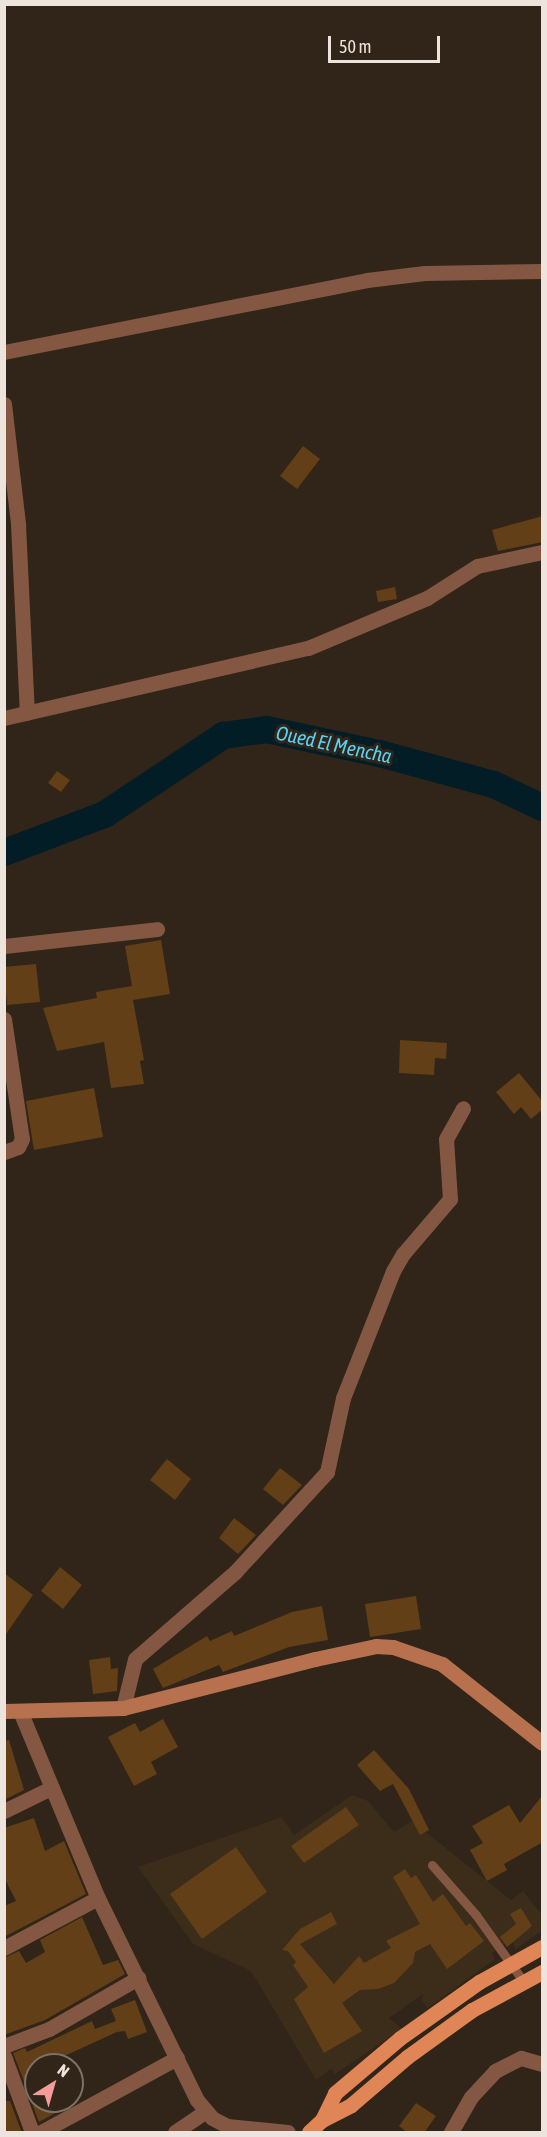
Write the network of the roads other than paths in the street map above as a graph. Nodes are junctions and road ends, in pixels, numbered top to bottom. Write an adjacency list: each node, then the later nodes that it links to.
1 (543, 271): 2 (street)
2 (4, 352)
3 (4, 404): 5 (street)
4 (543, 552): 5 (street)
5 (27, 713): 6 (street)
6 (4, 718)
7 (157, 929): 8 (street)
8 (4, 946)
9 (4, 1019): 11 (street)
10 (463, 1108): 12 (street)
11 (4, 1152)
12 (123, 1708): 14 (main road); 15 (main road)
13 (4, 1711): 14 (main road)
14 (20, 1711): 16 (street)
15 (543, 1743)
16 (51, 1788): 17 (street); 19 (street)
17 (4, 1811)
18 (432, 1865): 22 (lane)
19 (98, 1898): 21 (street); 24 (street)
20 (543, 1947): 22 (main road)
21 (4, 1948)
22 (511, 1964): 25 (lane); 31 (main road)
23 (543, 1972): 25 (main road)
24 (138, 1978): 26 (street); 28 (street)
25 (523, 1982): 31 (main road)
26 (4, 2046)
27 (4, 2056): 32 (street)
28 (177, 2058): 30 (street); 33 (street)
29 (543, 2064): 37 (street)
30 (206, 2111): 34 (street); 35 (street)
31 (322, 2120): 36 (main road)
32 (32, 2133)
33 (40, 2133)
34 (175, 2133)
35 (288, 2133)
36 (309, 2133)
37 (451, 2133)

